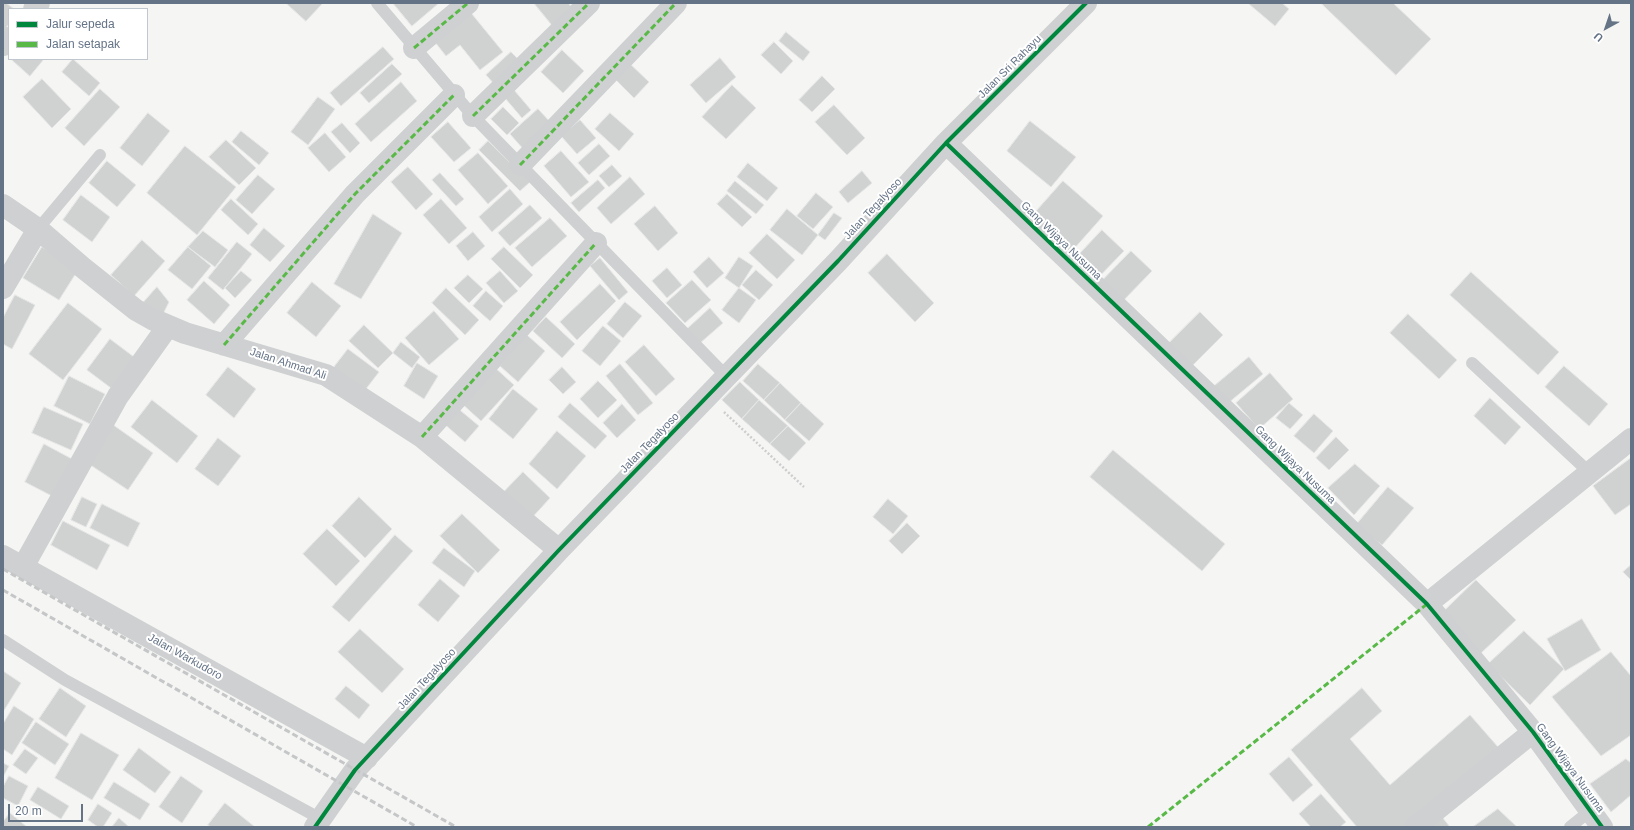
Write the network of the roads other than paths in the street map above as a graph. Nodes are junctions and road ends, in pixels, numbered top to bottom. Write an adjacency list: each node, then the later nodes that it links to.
1 (377, 3): 6 (lane)
2 (468, 3): 6 (street)
3 (589, 3): 8 (street)
4 (676, 3): 11 (street)
5 (1086, 3): 9 (street, Jalan Sri Rahayu)
6 (414, 48): 7 (lane)
7 (454, 95): 8 (lane); 17 (street)
8 (473, 116): 11 (lane)
9 (946, 143): 19 (street, Jalan Tegalyoso); 26 (street, Gang Wijaya Nusuma)
10 (100, 155): 13 (lane)
11 (520, 165): 14 (lane)
12 (3, 205): 13 (street, Jalan Ahmad Ali)
13 (38, 229): 15 (street); 16 (street, Jalan Ahmad Ali)
14 (596, 242): 19 (lane); 20 (street)
15 (3, 288)
16 (168, 326): 17 (street, Jalan Ahmad Ali); 25 (street)
17 (224, 344): 20 (street, Jalan Ahmad Ali)
18 (1472, 363): 22 (lane)
19 (727, 377): 23 (street, Jalan Tegalyoso)
20 (422, 437): 23 (street, Jalan Ahmad Ali)
21 (1631, 439): 22 (street)
22 (1588, 471): 26 (street)
23 (559, 550): 29 (street, Jalan Tegalyoso)
24 (3, 556): 25 (street, Jalan Warkudoro)
25 (22, 567): 29 (street, Jalan Warkudoro)
26 (1427, 604): 28 (street, Gang Wijaya Nusuma)
27 (3, 640): 31 (lane)
28 (1533, 732): 30 (street, Gang Wijaya Nusuma); 32 (street)
29 (367, 758): 31 (street, Jalan Tegalyoso)
30 (1596, 819): 33 (lane)
31 (318, 823)
32 (1415, 827)
33 (1570, 827)

